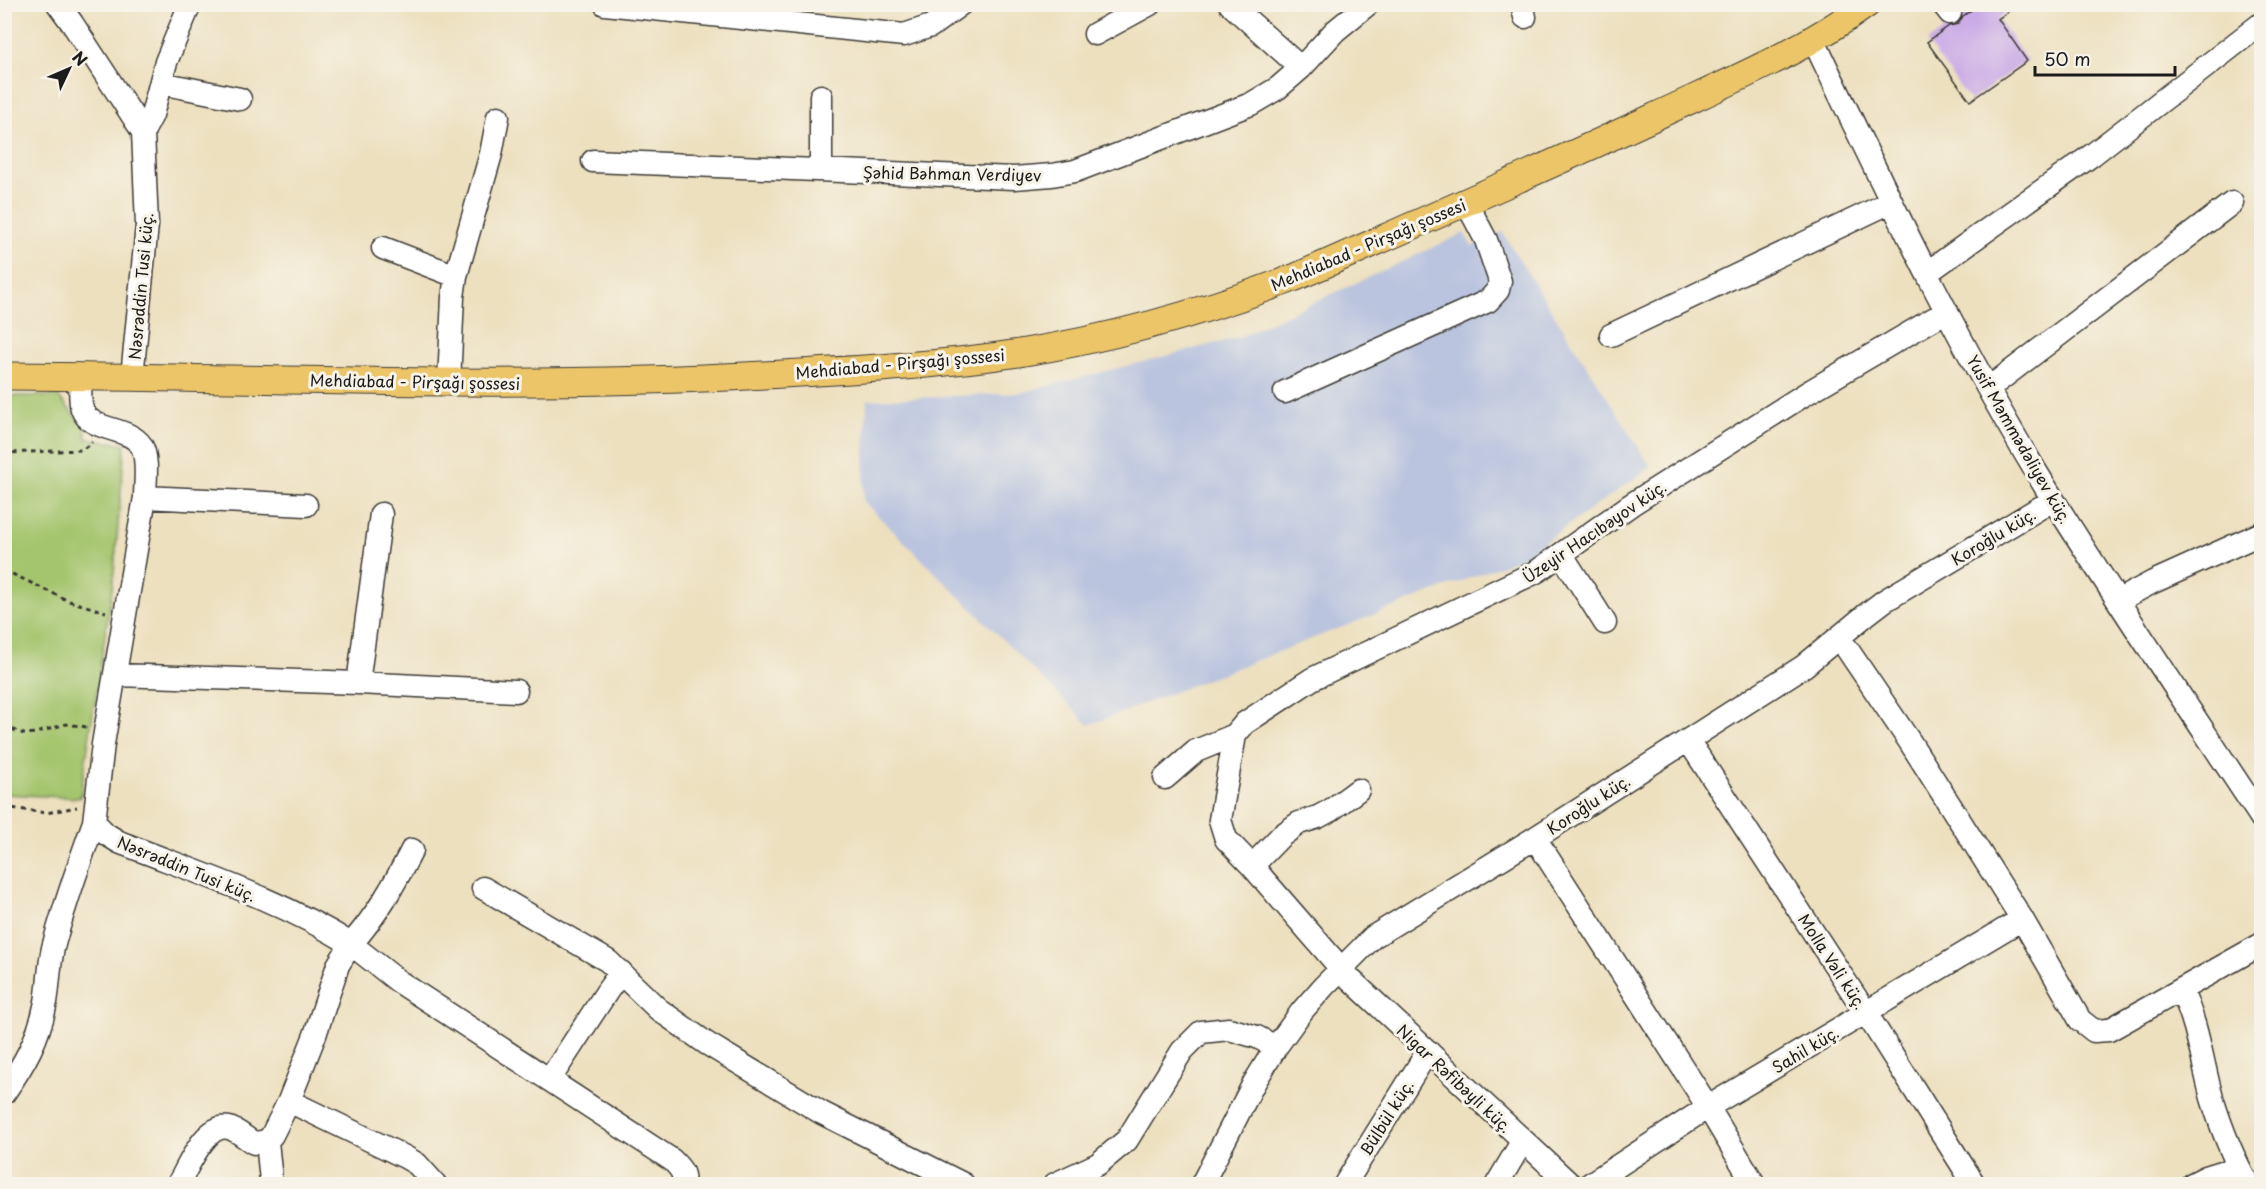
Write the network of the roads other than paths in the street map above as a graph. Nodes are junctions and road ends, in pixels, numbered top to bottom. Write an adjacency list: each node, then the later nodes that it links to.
1 (58, 4): 18 (street)
2 (190, 4): 14 (street)
3 (605, 4): 4 (street)
4 (961, 4)
5 (1150, 4): 11 (street)
6 (1230, 4): 13 (street)
7 (1368, 4): 9 (street, Şəhid Bəhman Verdiyev)
8 (1867, 4): 12 (main road, Mehdiabad - Pirşağı şossesi)
9 (1341, 12): 13 (street, Şəhid Bəhman Verdiyev)
10 (2262, 23): 25 (street)
11 (1095, 34)
12 (1813, 39): 21 (main road, Mehdiabad - Pirşağı şossesi); 22 (street, Yusif Məmmədəliyev küç.)
13 (1301, 68): 20 (street, Şəhid Bəhman Verdiyev)
14 (161, 83): 16 (street); 18 (street)
15 (821, 96): 20 (street)
16 (240, 99)
17 (498, 117): 26 (street)
18 (143, 132): 31 (street, Nəsrəddin Tusi küç.)
19 (593, 161): 20 (street, Şəhid Bəhman Verdiyev)
20 (821, 170)
21 (1466, 202): 32 (main road, Mehdiabad - Pirşağı şossesi); 34 (street)
22 (1891, 202): 25 (street, Yusif Məmmədəliyev küç.); 28 (street)
23 (2232, 203): 33 (street)
24 (382, 248): 26 (street)
25 (1928, 272): 27 (street, Yusif Məmmədəliyev küç.)
26 (456, 276): 32 (street)
27 (1947, 311): 33 (street, Yusif Məmmədəliyev küç.); 40 (street, Üzeyir Hacıbəyov küç.)
28 (1611, 335)
29 (4, 376): 30 (main road, Mehdiabad - Pirşağı şossesi)
30 (80, 376): 31 (main road, Mehdiabad - Pirşağı şossesi); 35 (street)
31 (132, 377): 32 (main road, Mehdiabad - Pirşağı şossesi)
32 (449, 382)
33 (1989, 388): 36 (street, Yusif Məmmədəliyev küç.)
34 (1285, 392)
35 (145, 497): 37 (street); 44 (street)
36 (2053, 500): 41 (street, Yusif Məmmədəliyev küç.); 43 (street, Koroğlu küç.)
37 (306, 505)
38 (381, 514): 45 (street)
39 (2262, 533): 41 (street)
40 (1562, 555): 42 (street); 47 (street, Üzeyir Hacıbəyov küç.)
41 (2119, 600): 52 (street, Yusif Məmmədəliyev küç.)
42 (1605, 623)
43 (1839, 637): 48 (street, Koroğlu küç.); 57 (street)
44 (116, 675): 45 (street); 51 (street)
45 (358, 683): 46 (street)
46 (516, 691)
47 (1235, 735): 49 (street, Üzeyir Hacıbəyov küç.); 55 (street, Nigar Rəfibəyli küç.)
48 (1688, 740): 53 (street, Koroğlu küç.); 63 (street, Molla Vəli küç.)
49 (1165, 778)
50 (1358, 790): 55 (street)
51 (94, 812): 58 (street, Nəsrəddin Tusi küç.); 67 (street)
52 (2262, 819)
53 (1535, 838): 60 (street, Koroğlu küç.); 69 (street)
54 (412, 850): 58 (street)
55 (1252, 866): 60 (street, Nigar Rəfibəyli küç.)
56 (483, 888): 61 (street)
57 (2022, 919): 62 (street); 63 (street, Sahil küç.)
58 (351, 944): 66 (street, Nəsrəddin Tusi küç.); 68 (street)
59 (2262, 944): 62 (street)
60 (1342, 969): 64 (street, Koroğlu küç.); 65 (street, Nigar Rəfibəyli küç.)
61 (621, 972): 66 (street); 77 (street)
62 (2181, 990): 72 (street)
63 (1866, 1012): 69 (street, Sahil küç.); 85 (street, Molla Vəli küç.)
64 (1276, 1047): 78 (street); 79 (street, Koroğlu küç.)
65 (1428, 1051): 71 (street, Nigar Rəfibəyli küç.); 80 (street, Bülbül küç.)
66 (550, 1079): 76 (street, Nəsrəddin Tusi küç.)
67 (4, 1093)
68 (289, 1101): 70 (street); 73 (street)
69 (1708, 1107): 83 (street, Sahil küç.); 84 (street)
70 (267, 1141): 74 (street); 75 (street)
71 (1522, 1142): 81 (street); 82 (street, Nigar Rəfibəyli küç.)
72 (2243, 1176): 86 (street)
73 (425, 1180)
74 (272, 1181)
75 (178, 1185)
76 (683, 1185)
77 (963, 1185)
78 (1055, 1185)
79 (1202, 1185)
80 (1345, 1185)
81 (1497, 1185)
82 (1570, 1185)
83 (1590, 1185)
84 (1754, 1185)
85 (1974, 1185)
86 (2192, 1185)

